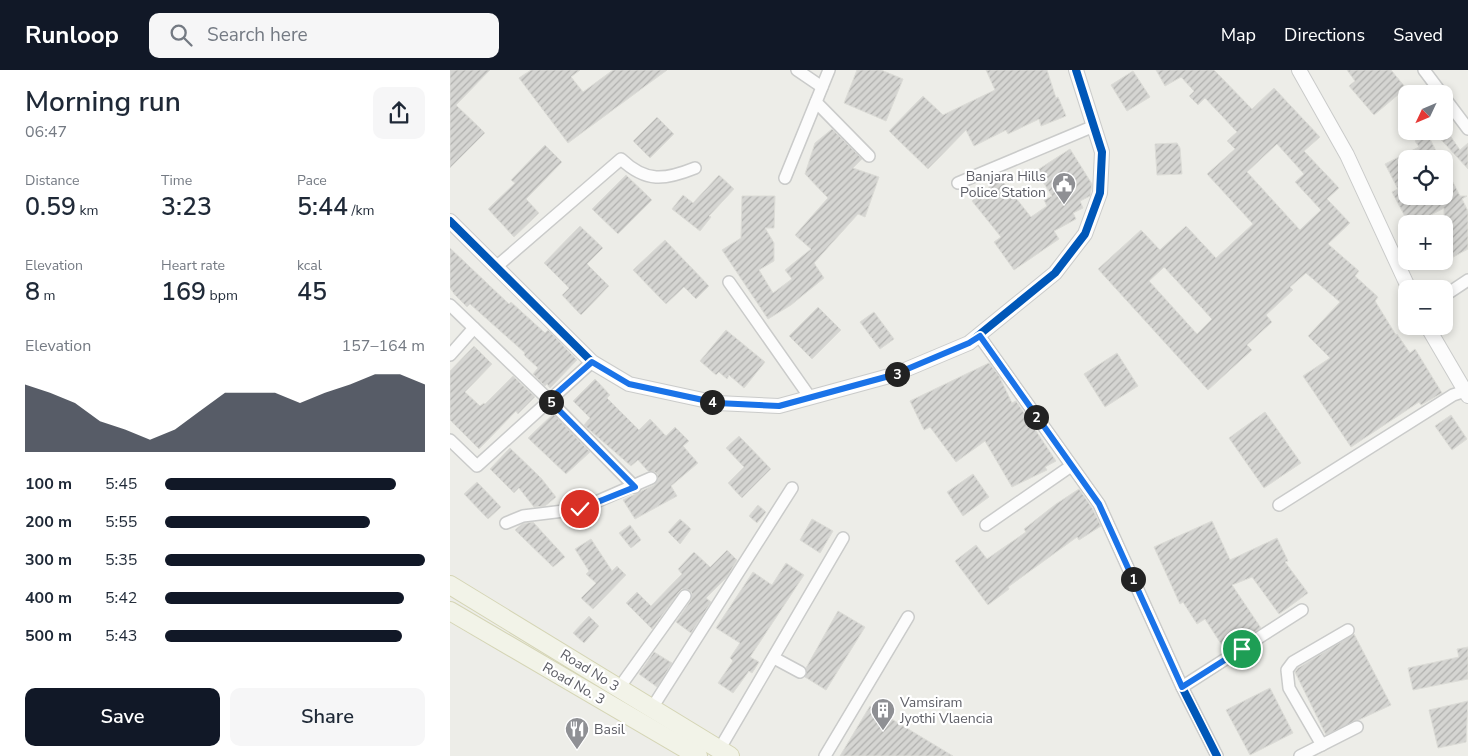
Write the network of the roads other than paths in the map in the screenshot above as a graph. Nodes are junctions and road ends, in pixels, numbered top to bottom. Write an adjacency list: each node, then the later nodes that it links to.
1 (797, 70): 7 (street)
2 (829, 70): 7 (street)
3 (1076, 70): 10 (street)
4 (1300, 70): 18 (street)
5 (1424, 70): 6 (street)
6 (1435, 85)
7 (822, 87): 8 (street)
8 (816, 102): 12 (street); 14 (street)
9 (1453, 109): 11 (street)
10 (1094, 126): 15 (street); 25 (street)
11 (1468, 129)
12 (869, 156)
13 (695, 168): 17 (street)
14 (785, 178)
15 (958, 183)
16 (450, 221): 17 (street)
17 (496, 267): 27 (street)
18 (1405, 280)
19 (1468, 280): 21 (street)
20 (729, 282): 29 (street)
21 (1453, 290)
22 (450, 306): 23 (street)
23 (474, 328): 26 (street); 30 (street)
24 (1432, 335): 28 (street)
25 (980, 336): 29 (street); 32 (street)
26 (450, 355)
27 (592, 362): 29 (street); 30 (street)
28 (1466, 394): 36 (street)
29 (809, 396)
30 (549, 400): 31 (street); 34 (street)
31 (450, 440)
32 (1071, 466): 38 (street); 48 (street)
33 (651, 478): 34 (street)
34 (635, 487): 37 (street)
35 (792, 488): 50 (street)
36 (1279, 505)
37 (506, 523)
38 (986, 524)
39 (843, 538): 46 (street)
40 (450, 585): 49 (main road, Road No 3)
41 (685, 596): 49 (street)
42 (1302, 610): 48 (street)
43 (450, 611): 53 (main road, Road No. 3)
44 (908, 617): 56 (street)
45 (1348, 630): 52 (street)
46 (774, 658): 47 (street); 54 (street)
47 (800, 672)
48 (1182, 687): 57 (street)
49 (619, 688): 50 (main road, Road No 3)
50 (652, 708): 54 (main road, Road No 3)
51 (1357, 726): 52 (street)
52 (1322, 745): 58 (street)
53 (676, 750): 55 (main road, Road No. 3)
54 (725, 753)
55 (698, 756)
56 (826, 756)
57 (1217, 756)
58 (1300, 756)

